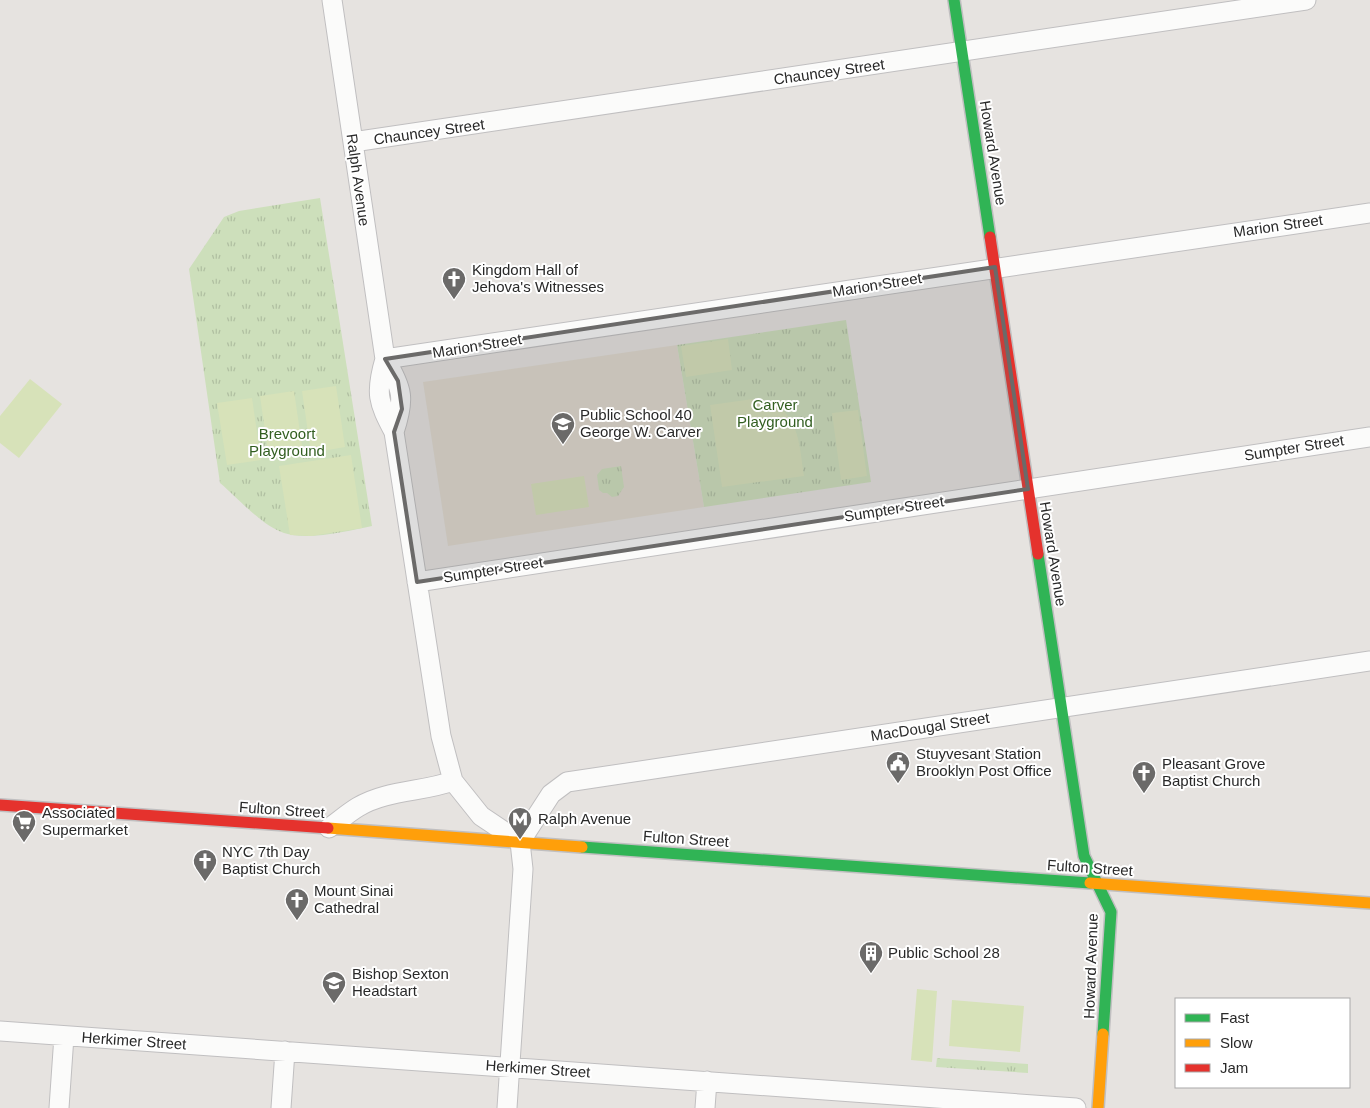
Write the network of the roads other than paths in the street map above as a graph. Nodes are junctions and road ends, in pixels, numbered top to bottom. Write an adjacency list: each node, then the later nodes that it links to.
1 (332, 0): 5 (street, Ralph Avenue)
2 (954, 0): 4 (main road, Howard Avenue)
3 (1306, 0): 4 (street, Chauncey Street)
4 (962, 52): 5 (street, Chauncey Street); 7 (main road, Howard Avenue)
5 (352, 142): 8 (street, Ralph Avenue)
6 (1370, 213): 7 (street, Marion Street)
7 (995, 267): 8 (street, Marion Street); 10 (main road, Howard Avenue)
8 (385, 359): 11 (street, Ralph Avenue)
9 (1370, 437): 10 (street, Sumpter Street)
10 (1028, 489): 11 (street, Sumpter Street); 13 (main road, Howard Avenue)
11 (417, 582): 14 (street, Ralph Avenue)
12 (1370, 661): 13 (street, MacDougal Street)
13 (1061, 707): 17 (street, MacDougal Street); 18 (main road, Howard Avenue)
14 (453, 781): 16 (street); 17 (street, Ralph Avenue)
15 (0, 805): 16 (main road, Fulton Street)
16 (329, 828): 17 (main road, Fulton Street)
17 (520, 842): 18 (main road, Fulton Street); 23 (street)
18 (1097, 883): 19 (main road, Fulton Street); 31 (main road, Howard Avenue)
19 (1370, 903)
20 (0, 1031): 21 (street, Herkimer Street)
21 (64, 1036): 22 (street, Herkimer Street); 26 (street)
22 (285, 1051): 23 (street, Herkimer Street); 27 (street)
23 (510, 1068): 24 (street, Herkimer Street); 28 (street)
24 (707, 1082): 25 (street, Herkimer Street); 29 (street)
25 (900, 1102): 30 (street, Herkimer Street)
26 (59, 1108)
27 (281, 1108)
28 (507, 1108)
29 (705, 1108)
30 (1076, 1108)
31 (1098, 1108)

